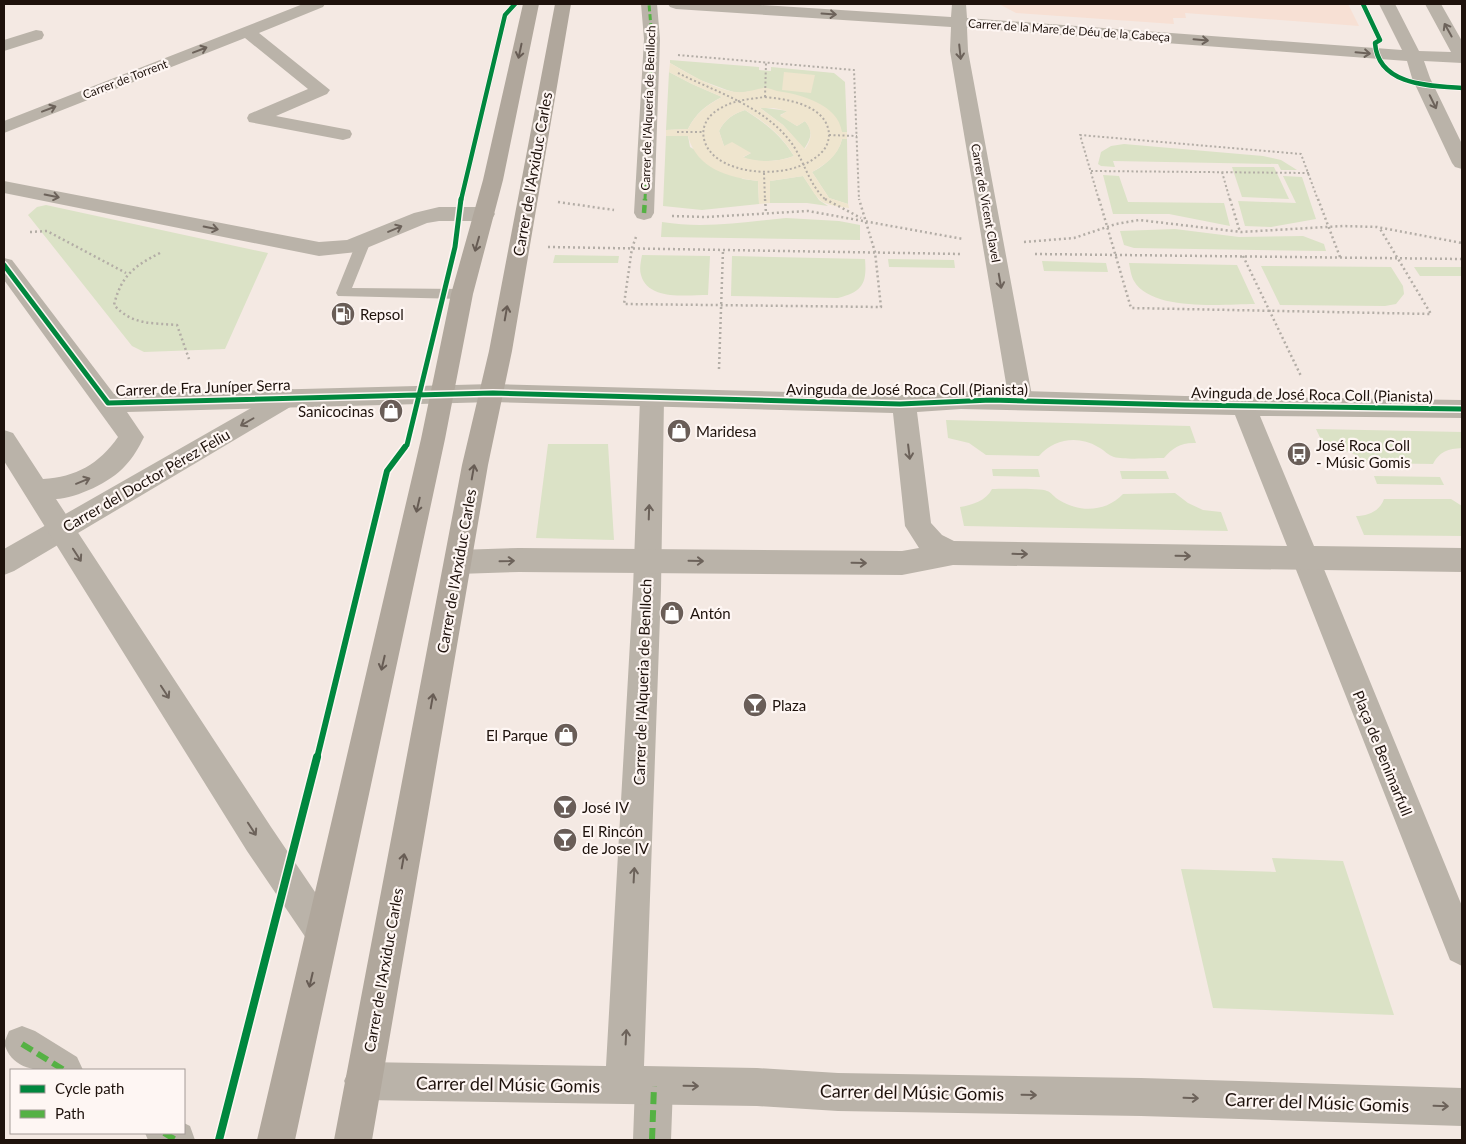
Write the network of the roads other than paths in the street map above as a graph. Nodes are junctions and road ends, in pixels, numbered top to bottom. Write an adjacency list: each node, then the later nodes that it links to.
1 (531, 4): 19 (main road, one-way to 19)
2 (563, 4): 23 (main road, Carrer de l'Arxiduc Carles, one-way to 2)
3 (649, 4): 18 (street, Carrer de l'Alquería de Benlloch)
4 (676, 4): 8 (street, Carrer de la Mare de Déu de la Cabeça, one-way to 8)
5 (1387, 4): 12 (street)
6 (1433, 4): 13 (street, one-way to 6)
7 (309, 5): 9 (street, Carrer de Torrent)
8 (959, 13): 12 (street, Carrer de la Mare de Déu de la Cabeça, one-way to 12); 27 (street, Carrer de Vicent Clavel, one-way to 27)
9 (247, 32): 14 (street, Carrer de Torrent, one-way to 9); 15 (street)
10 (36, 34): 11 (street)
11 (4, 46)
12 (1414, 57): 13 (street, Carrer de la Mare de Déu de la Cabeça); 16 (street, one-way to 16)
13 (1462, 57)
14 (4, 127)
15 (343, 134)
16 (1462, 163)
17 (4, 187): 20 (street, one-way to 20)
18 (644, 213)
19 (485, 214): 20 (street, one-way to 19); 22 (main road, one-way to 22)
20 (357, 244): 22 (lane)
21 (4, 265): 28 (street, Carrer de Fra Juníper Serra)
22 (462, 294): 24 (main road)
23 (493, 393): 24 (street, Avinguda de José Roca Coll (Pianista)); 26 (street, Avinguda de José Roca Coll (Pianista)); 39 (main road, Carrer de l'Arxiduc Carles, one-way to 23)
24 (442, 394): 25 (street, Carrer de Fra Juníper Serra); 41 (main road, one-way to 41)
25 (289, 397): 28 (street, Carrer de Fra Juníper Serra); 34 (street, Carrer del Doctor Pérez Feliu, one-way to 34)
26 (652, 398): 29 (street, Avinguda de José Roca Coll (Pianista)); 38 (street, Carrer de l'Alqueria de Benlloch, one-way to 26)
27 (1021, 401): 29 (street, Avinguda de José Roca Coll (Pianista)); 30 (street, Avinguda de José Roca Coll (Pianista))
28 (108, 403): 33 (street, Carrer de Fra Juníper Serra, one-way to 28)
29 (904, 403): 35 (street, one-way to 35)
30 (1244, 407): 31 (street, Avinguda de José Roca Coll (Pianista)); 36 (street, Plaça de Benimarfull)
31 (1462, 409)
32 (4, 440): 33 (street)
33 (36, 490): 34 (street)
34 (61, 530): 40 (street, Carrer del Doctor Pérez Feliu); 41 (street, one-way to 41)
35 (953, 553): 36 (street, one-way to 36); 38 (street, one-way to 35)
36 (1304, 557): 37 (street); 42 (street, Plaça de Benimarfull)
37 (1462, 560)
38 (648, 561): 39 (street, one-way to 38); 46 (street, Carrer de l'Alqueria de Benlloch, one-way to 38)
39 (458, 562): 45 (main road, Carrer de l'Arxiduc Carles, one-way to 39)
40 (4, 563)
41 (322, 932): 48 (main road, one-way to 48)
42 (1462, 948)
43 (22, 1044): 44 (street)
44 (62, 1069)
45 (363, 1081): 46 (street, Carrer del Músic Gomis); 49 (main road, Carrer de l'Arxiduc Carles)
46 (639, 1086): 47 (street, Carrer del Músic Gomis, one-way to 47); 50 (street)
47 (1462, 1107)
48 (276, 1140)
49 (353, 1140)
50 (652, 1140)

